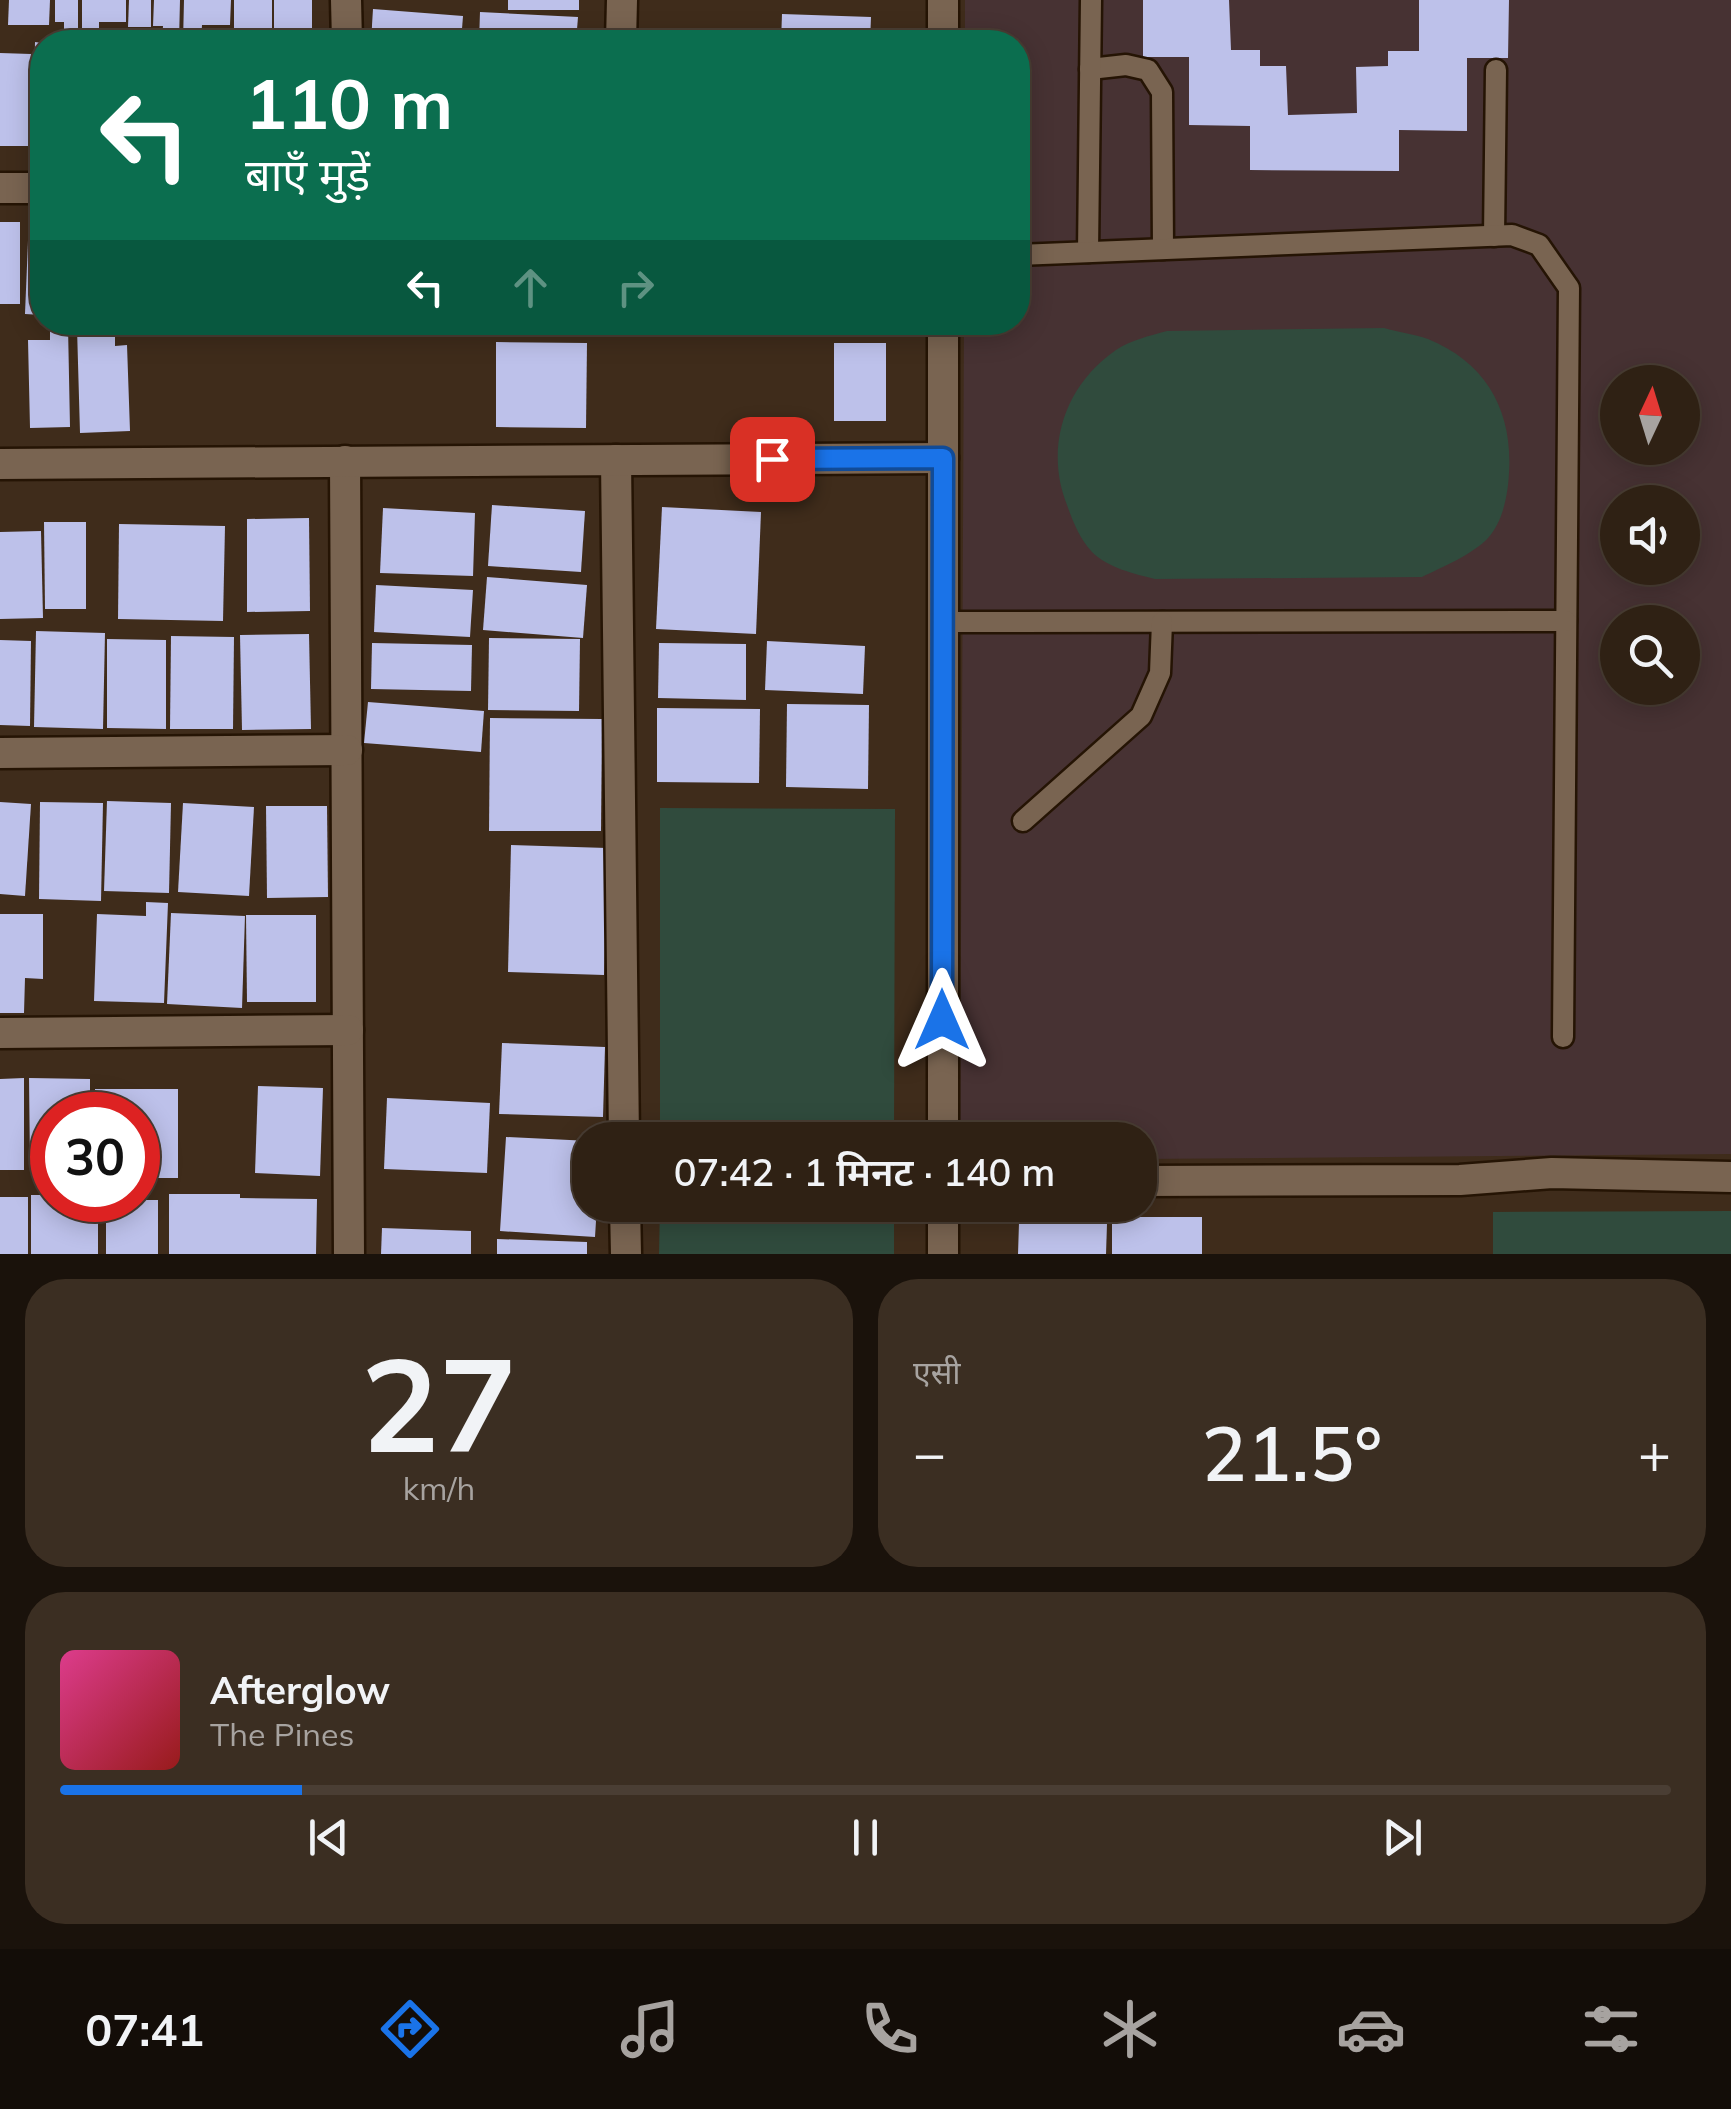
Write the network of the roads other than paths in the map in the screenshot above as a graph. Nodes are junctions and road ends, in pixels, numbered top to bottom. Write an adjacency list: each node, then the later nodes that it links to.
1 (346, 0): 5 (street)
2 (622, 0): 6 (street)
3 (943, 0): 7 (street)
4 (1090, 0): 8 (lane)
5 (346, 30)
6 (622, 30)
7 (943, 30)
8 (1090, 68): 13 (lane); 14 (lane)
9 (1496, 70): 12 (lane)
10 (0, 188): 11 (street)
11 (30, 188)
12 (1494, 236): 13 (lane); 21 (lane)
13 (1163, 249): 14 (lane)
14 (1088, 252): 15 (lane)
15 (1030, 254)
16 (943, 335): 17 (street)
17 (943, 458): 18 (street); 22 (street)
18 (616, 460): 19 (street); 30 (street)
19 (346, 461): 20 (street); 24 (street)
20 (0, 464)
21 (1566, 621): 23 (lane); 29 (lane)
22 (943, 622): 23 (lane); 31 (street)
23 (1162, 622): 26 (lane)
24 (347, 750): 25 (street); 27 (street)
25 (0, 752)
26 (1023, 822)
27 (348, 1030): 28 (street); 36 (street)
28 (0, 1033)
29 (1563, 1037)
30 (624, 1122)
31 (942, 1122)
32 (1731, 1178): 33 (street)
33 (1157, 1181)
34 (625, 1222): 37 (street)
35 (942, 1222): 38 (street)
36 (349, 1254)
37 (626, 1254)
38 (942, 1254)

